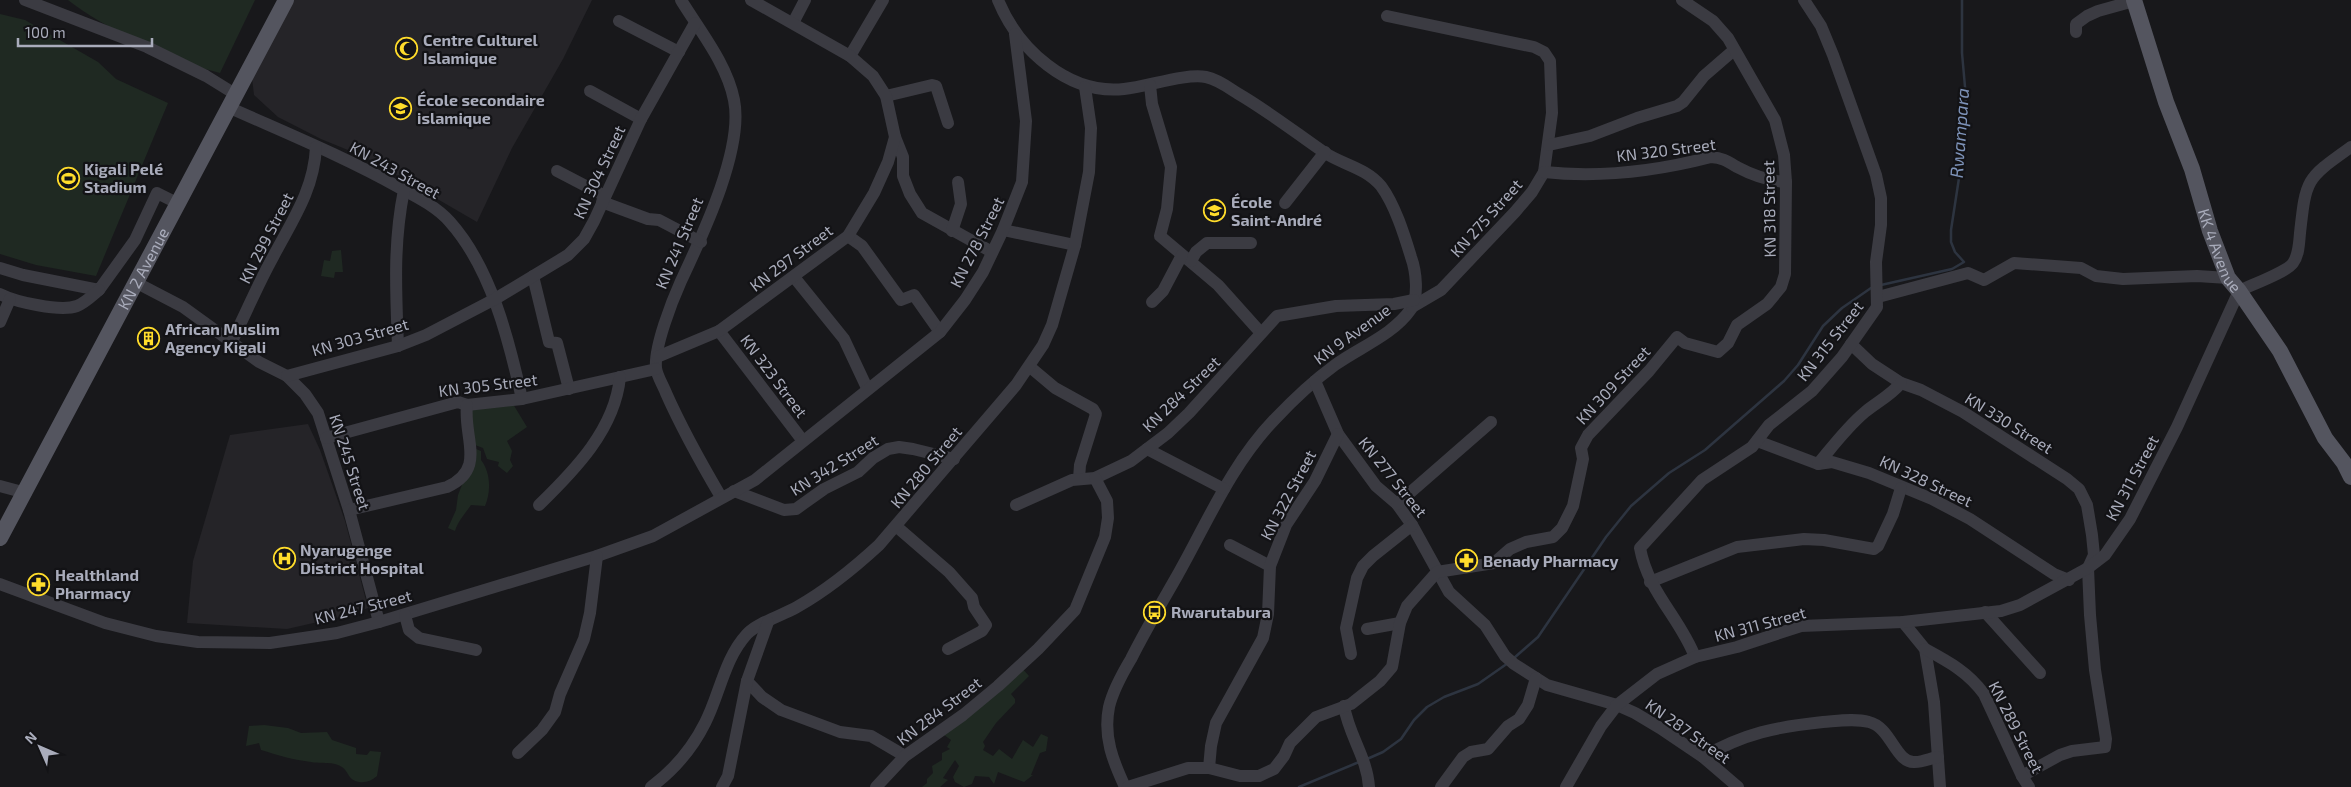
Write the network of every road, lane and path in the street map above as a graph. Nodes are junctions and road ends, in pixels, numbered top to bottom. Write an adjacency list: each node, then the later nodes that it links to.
1 (25, 0): 11 (street, KN 243 Street)
2 (286, 0): 25 (main road, KN 2 Avenue)
3 (681, 0): 14 (street, KN 241 Street)
4 (751, 0): 15 (street, KN 297 Street)
5 (805, 0): 15 (street)
6 (883, 0): 20 (street)
7 (1682, 0): 18 (street, KN 318 Street)
8 (1804, 0): 57 (street, KN 315 Street)
9 (2134, 0): 16 (street); 52 (main road, KK 4 Avenue)
10 (1001, 3): 17 (street)
11 (43, 4): 25 (street, KN 243 Street)
12 (1387, 16): 29 (street, KN 275 Street)
13 (619, 20): 19 (street)
14 (695, 23): 19 (street, KN 304 Street); 44 (street, KN 241 Street)
15 (792, 23): 20 (street, KN 297 Street)
16 (2076, 32)
17 (1015, 34): 22 (street); 41 (street, KN 278 Street)
18 (1734, 50): 29 (street); 36 (street, KN 318 Street)
19 (679, 52): 26 (street, KN 304 Street)
20 (850, 56): 24 (street, KN 297 Street)
21 (1150, 85): 22 (street); 32 (street); 48 (street)
22 (1085, 87): 46 (street, KN 280 Street)
23 (590, 91): 26 (street)
24 (886, 96): 27 (street); 28 (street, KN 297 Street)
25 (232, 101): 30 (street, KN 243 Street); 39 (main road, KN 2 Avenue)
26 (641, 119): 38 (street, KN 304 Street)
27 (948, 123)
28 (895, 137): 42 (street); 43 (street, KN 297 Street)
29 (1549, 145): 34 (street, KN 275 Street)
30 (316, 147): 37 (street, KN 243 Street); 66 (street, KN 299 Street)
31 (2351, 147): 55 (street)
32 (1325, 152): 40 (street); 60 (street)
33 (557, 171): 38 (street)
34 (1544, 172): 36 (street, KN 320 Street); 60 (street, KN 275 Street)
35 (958, 182): 42 (street)
36 (1786, 182): 65 (street, KN 318 Street)
37 (404, 190): 58 (street, KN 243 Street); 68 (street)
38 (604, 199): 44 (street); 50 (street, KN 304 Street)
39 (177, 203): 53 (main road, KN 2 Avenue); 54 (street)
40 (1285, 203)
41 (1004, 230): 46 (street); 47 (street, KN 278 Street)
42 (952, 231): 47 (street)
43 (848, 236): 51 (street, KN 297 Street); 63 (street)
44 (701, 242): 69 (street, KN 241 Street)
45 (1250, 243): 48 (street)
46 (1075, 245): 70 (street, KN 280 Street)
47 (992, 252): 63 (street, KN 278 Street)
48 (1187, 258): 59 (street); 64 (street)
49 (0, 268): 54 (street)
50 (533, 276): 58 (street, KN 304 Street); 76 (street)
51 (794, 277): 62 (street, KN 297 Street); 75 (street)
52 (2228, 278): 55 (main road, KK 4 Avenue); 57 (street)
53 (137, 283): 66 (street, KN 245 Street); 94 (main road, KN 2 Avenue)
54 (100, 290): 56 (street)
55 (2239, 291): 87 (main road, KK 4 Avenue); 106 (street, KN 311 Street)
56 (5, 296): 61 (street)
57 (1878, 297): 67 (street, KN 315 Street)
58 (495, 299): 68 (street, KN 303 Street); 77 (street, KN 243 Street)
59 (1152, 302)
60 (1413, 303): 64 (street, KN 284 Street); 73 (street, KN 9 Avenue)
61 (0, 322)
62 (719, 331): 69 (street, KN 297 Street); 82 (street, KN 323 Street)
63 (940, 332): 75 (street, KN 278 Street)
64 (1261, 333): 84 (street, KN 284 Street)
65 (1677, 337): 107 (street, KN 309 Street)
66 (232, 341): 71 (street, KN 245 Street)
67 (1851, 344): 74 (street, KN 330 Street); 83 (street, KN 315 Street)
68 (398, 346): 71 (street, KN 303 Street)
69 (657, 363): 72 (street, KN 305 Street); 95 (street)
70 (1030, 367): 85 (street, KN 280 Street); 89 (street)
71 (287, 376): 81 (street, KN 245 Street)
72 (620, 377): 76 (street, KN 305 Street); 98 (street)
73 (1315, 381): 80 (street, KN 277 Street); 92 (street, KN 9 Avenue)
74 (1900, 383): 86 (street); 106 (street, KN 330 Street)
75 (867, 388): 82 (street, KN 278 Street)
76 (569, 389): 77 (street, KN 305 Street)
77 (522, 399): 78 (street, KN 305 Street)
78 (467, 406): 81 (street, KN 305 Street); 99 (street)
79 (1491, 422): 96 (street)
80 (1338, 434): 96 (street, KN 277 Street); 105 (street, KN 322 Street)
81 (326, 438): 99 (street, KN 245 Street)
82 (803, 441): 93 (street, KN 278 Street)
83 (1757, 441): 86 (street, KN 328 Street); 109 (street, KN 315 Street)
84 (1147, 449): 88 (street, KN 284 Street); 92 (street)
85 (954, 459): 93 (street, KN 342 Street); 101 (street, KN 280 Street)
86 (1818, 464): 91 (street, KN 328 Street)
87 (2349, 466)
88 (1095, 478): 89 (street); 129 (street, KN 284 Street)
89 (1078, 479): 97 (street)
90 (0, 486): 94 (street)
91 (1901, 488): 108 (street, KN 328 Street); 109 (street)
92 (1224, 489): 137 (street, KN 9 Avenue)
93 (734, 491): 95 (street, KN 278 Street)
94 (26, 493): 102 (main road, KN 2 Avenue)
95 (721, 497): 104 (street, KN 247 Street)
96 (1397, 504): 100 (street, KN 277 Street)
97 (1016, 505)
98 (539, 506)
99 (349, 510): 113 (street, KN 245 Street)
100 (1412, 525): 107 (street, KN 277 Street); 121 (street)
101 (896, 527): 114 (street, KN 280 Street); 118 (street)
102 (0, 538)
103 (1230, 545): 105 (street)
104 (597, 556): 112 (street, KN 247 Street); 128 (street)
105 (1270, 566): 132 (street, KN 322 Street)
106 (2088, 568): 108 (street, KN 311 Street); 133 (street, KN 330 Street)
107 (1437, 572): 115 (street); 124 (street, KN 277 Street)
108 (2069, 580): 111 (street, KN 311 Street)
109 (1650, 582): 122 (street, KN 315 Street)
110 (0, 584): 113 (street, KN 247 Street)
111 (1986, 612): 116 (street, KN 311 Street); 123 (street)
112 (405, 615): 113 (street, KN 247 Street); 120 (street)
113 (379, 622)
114 (768, 622): 125 (street); 134 (street, KN 280 Street)
115 (1400, 622): 117 (street); 127 (street)
116 (1902, 622): 119 (street); 122 (street, KN 311 Street)
117 (1367, 629)
118 (948, 649)
119 (1925, 649): 130 (street); 133 (street, KN 289 Street)
120 (476, 650)
121 (1351, 654)
122 (1695, 657): 126 (street, KN 311 Street)
123 (2040, 673)
124 (1536, 678): 126 (street, KN 277 Street); 139 (street)
125 (747, 681): 129 (street); 135 (street)
126 (1617, 705): 131 (street, KN 287 Street); 140 (street, KN 311 Street)
127 (1344, 706): 132 (street); 138 (street)
128 (518, 753)
129 (905, 756): 136 (street, KN 284 Street)
130 (1938, 756): 131 (street); 142 (street)
131 (1703, 757): 141 (street, KN 287 Street)
132 (1209, 768): 137 (street)
133 (2025, 782)
134 (652, 787)
135 (722, 787)
136 (876, 787)
137 (1127, 787)
138 (1370, 787)
139 (1441, 787)
140 (1566, 787)
141 (1738, 787)
142 (1940, 787)

